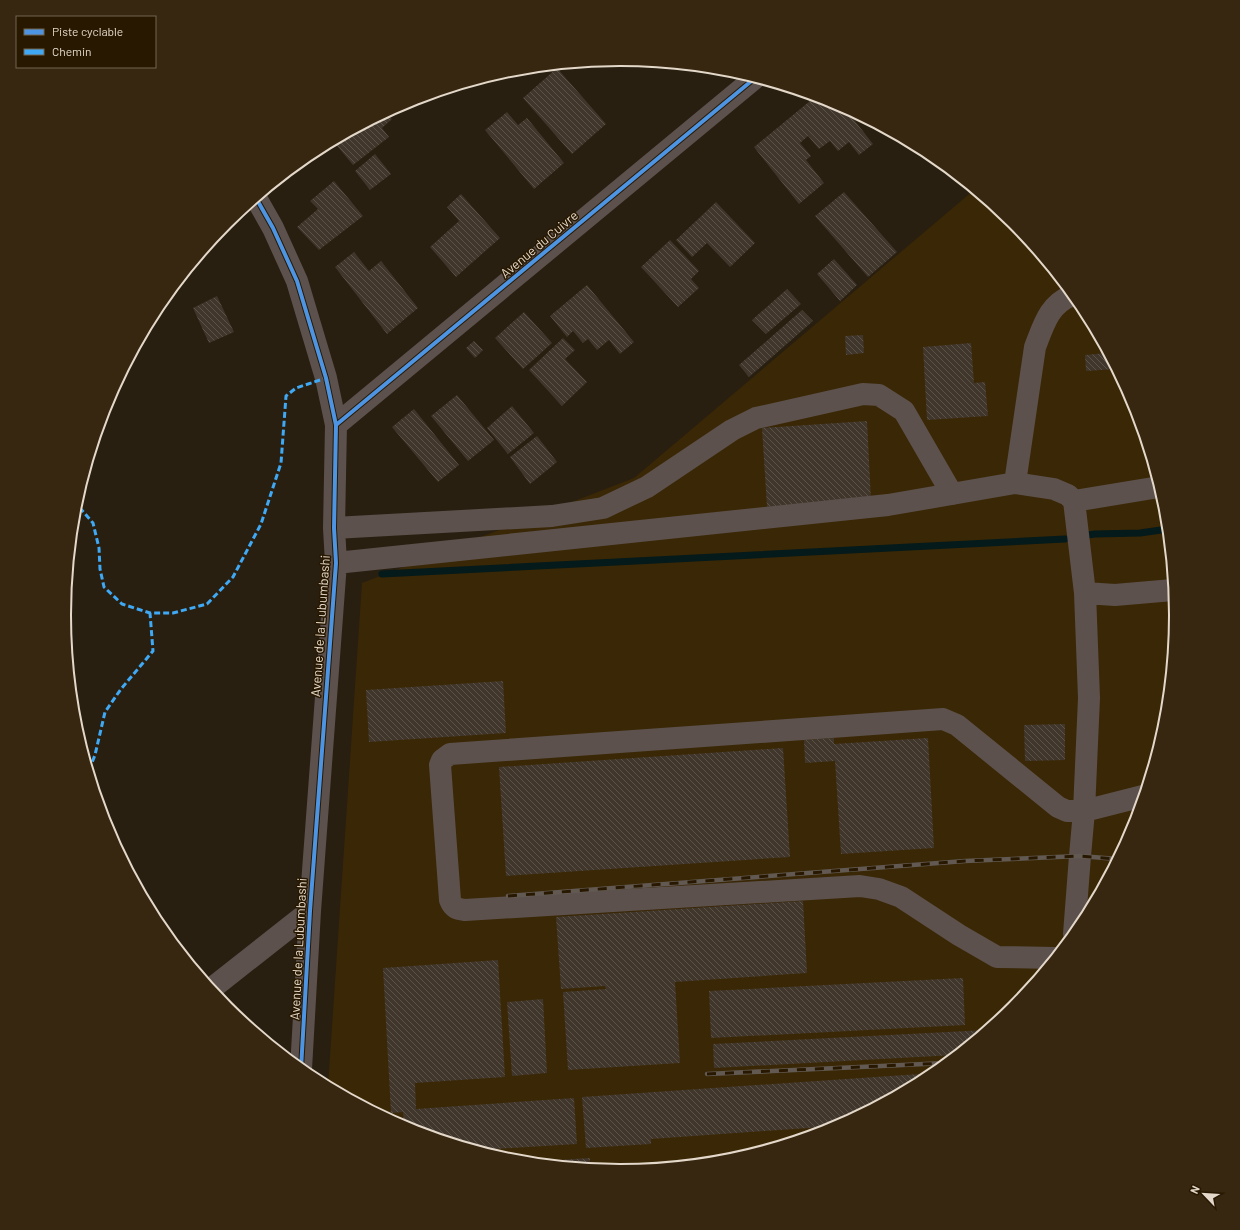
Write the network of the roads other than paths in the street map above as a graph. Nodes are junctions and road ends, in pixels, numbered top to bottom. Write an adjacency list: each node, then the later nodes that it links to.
1 (750, 82): 4 (street, Avenue du Cuivre)
2 (258, 202): 4 (street, Avenue de la Lubumbashi)
3 (1067, 297): 5 (street)
4 (336, 425): 9 (street, Avenue de la Lubumbashi)
5 (1015, 483): 7 (street); 8 (street)
6 (1153, 488): 8 (street)
7 (952, 494): 9 (street); 10 (street)
8 (1074, 502): 12 (street)
9 (334, 528): 10 (street, Avenue de la Lubumbashi)
10 (336, 563): 15 (street, Avenue de la Lubumbashi)
11 (1168, 590): 12 (street)
12 (1085, 593): 14 (street)
13 (1137, 798): 14 (street)
14 (1084, 811): 16 (street); 17 (street)
15 (310, 911): 18 (street); 19 (street, Avenue de la Lubumbashi)
16 (1075, 922)
17 (1049, 958)
18 (215, 986)
19 (301, 1062)

